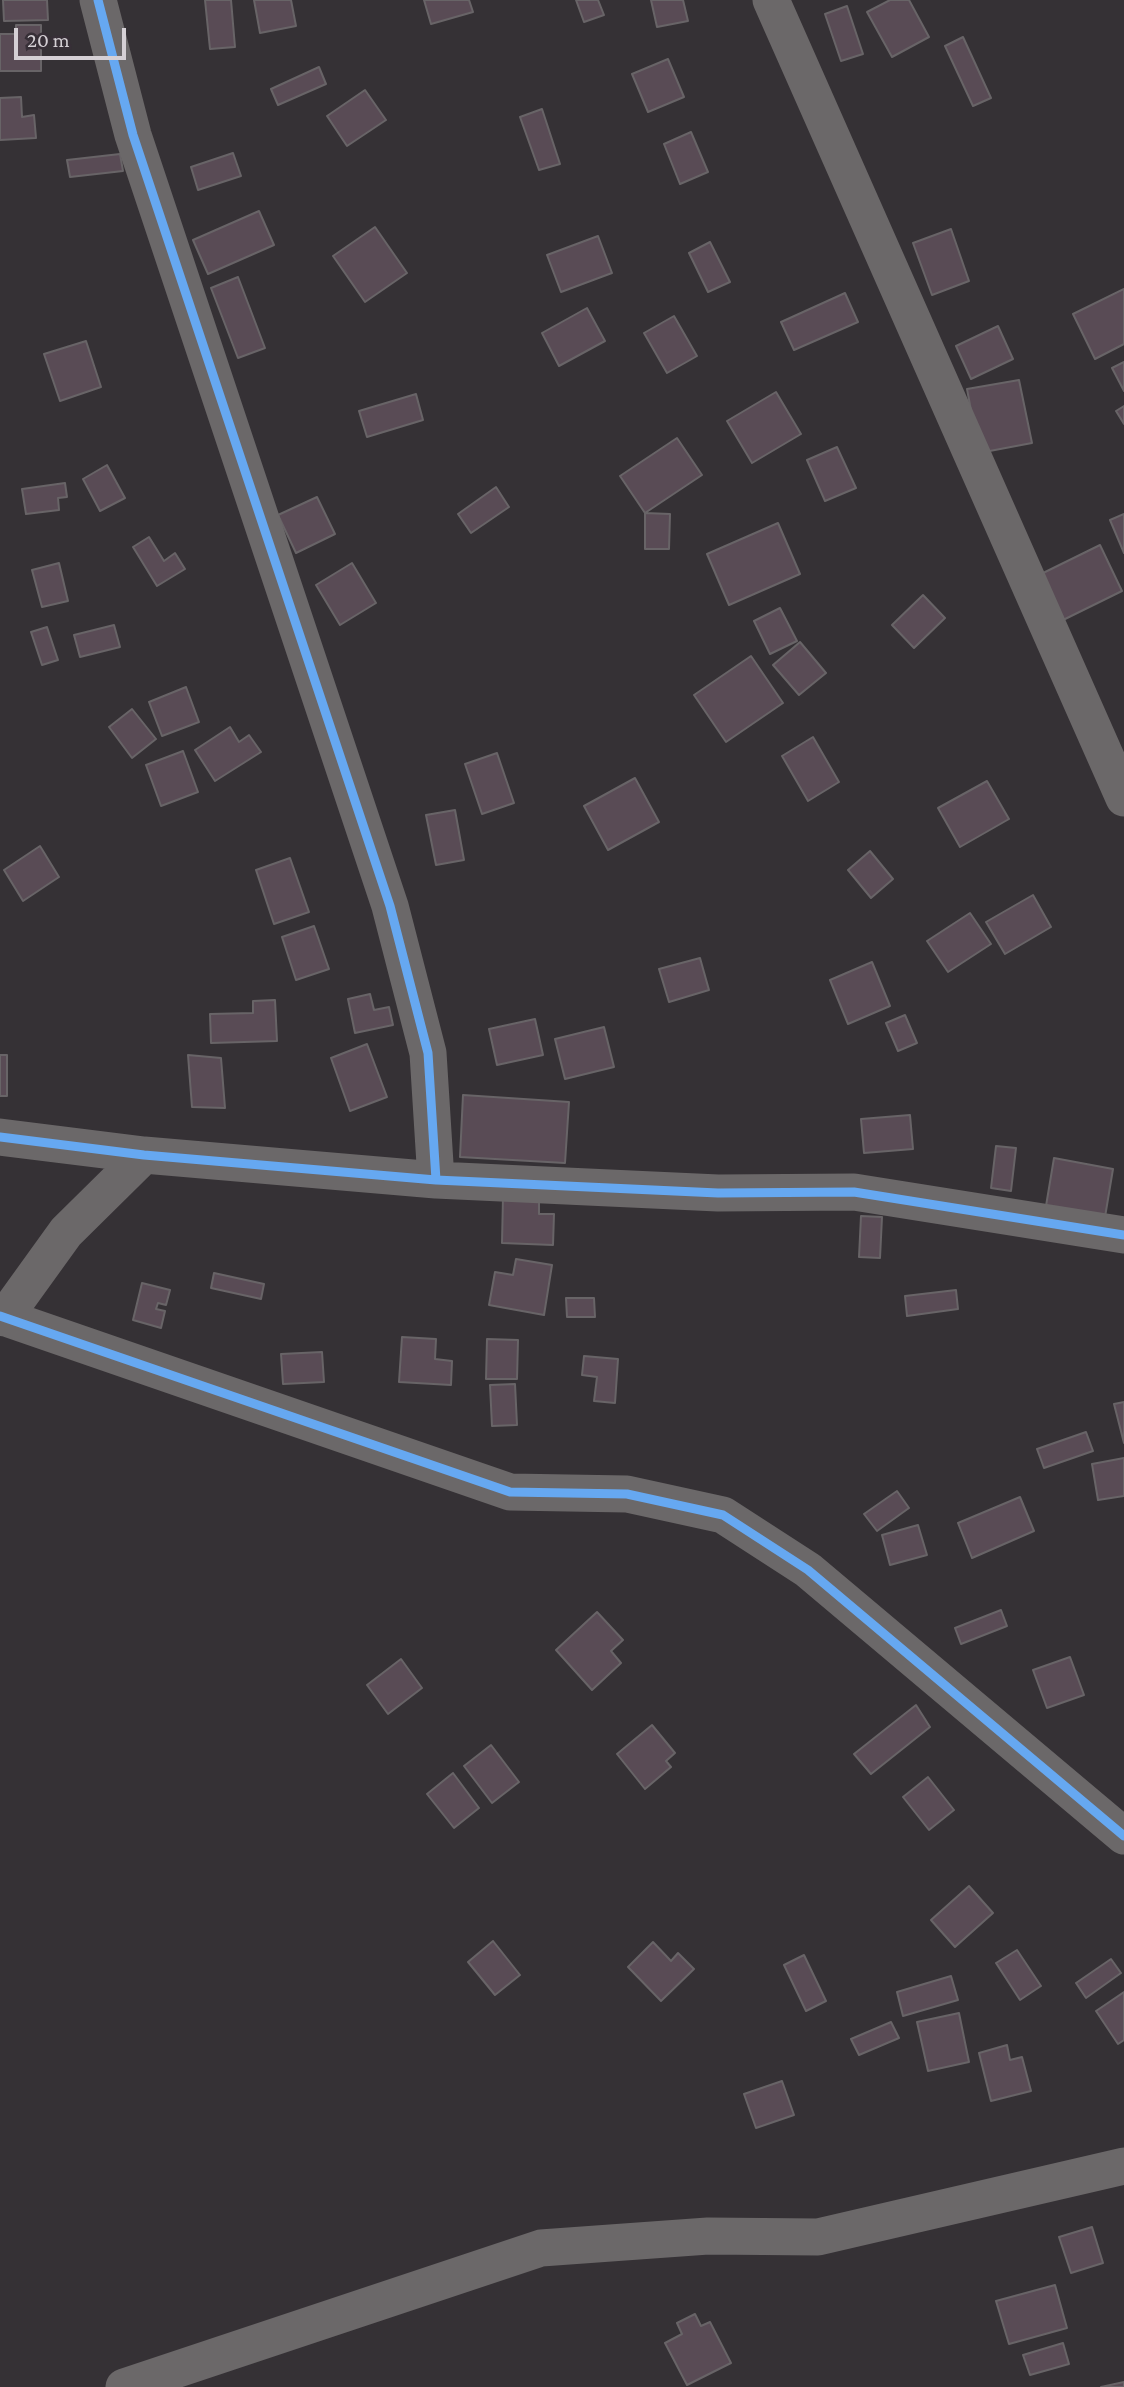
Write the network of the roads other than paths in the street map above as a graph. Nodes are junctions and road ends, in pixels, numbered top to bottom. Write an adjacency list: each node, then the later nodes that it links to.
1 (98, 0): 6 (street)
2 (771, 0): 3 (street)
3 (1124, 798)
4 (0, 1137): 5 (street)
5 (144, 1155): 6 (street); 8 (street)
6 (436, 1180): 7 (street)
7 (1124, 1235)
8 (2, 1317): 9 (street)
9 (1124, 1836)
10 (1124, 2166): 11 (street)
11 (124, 2387)

